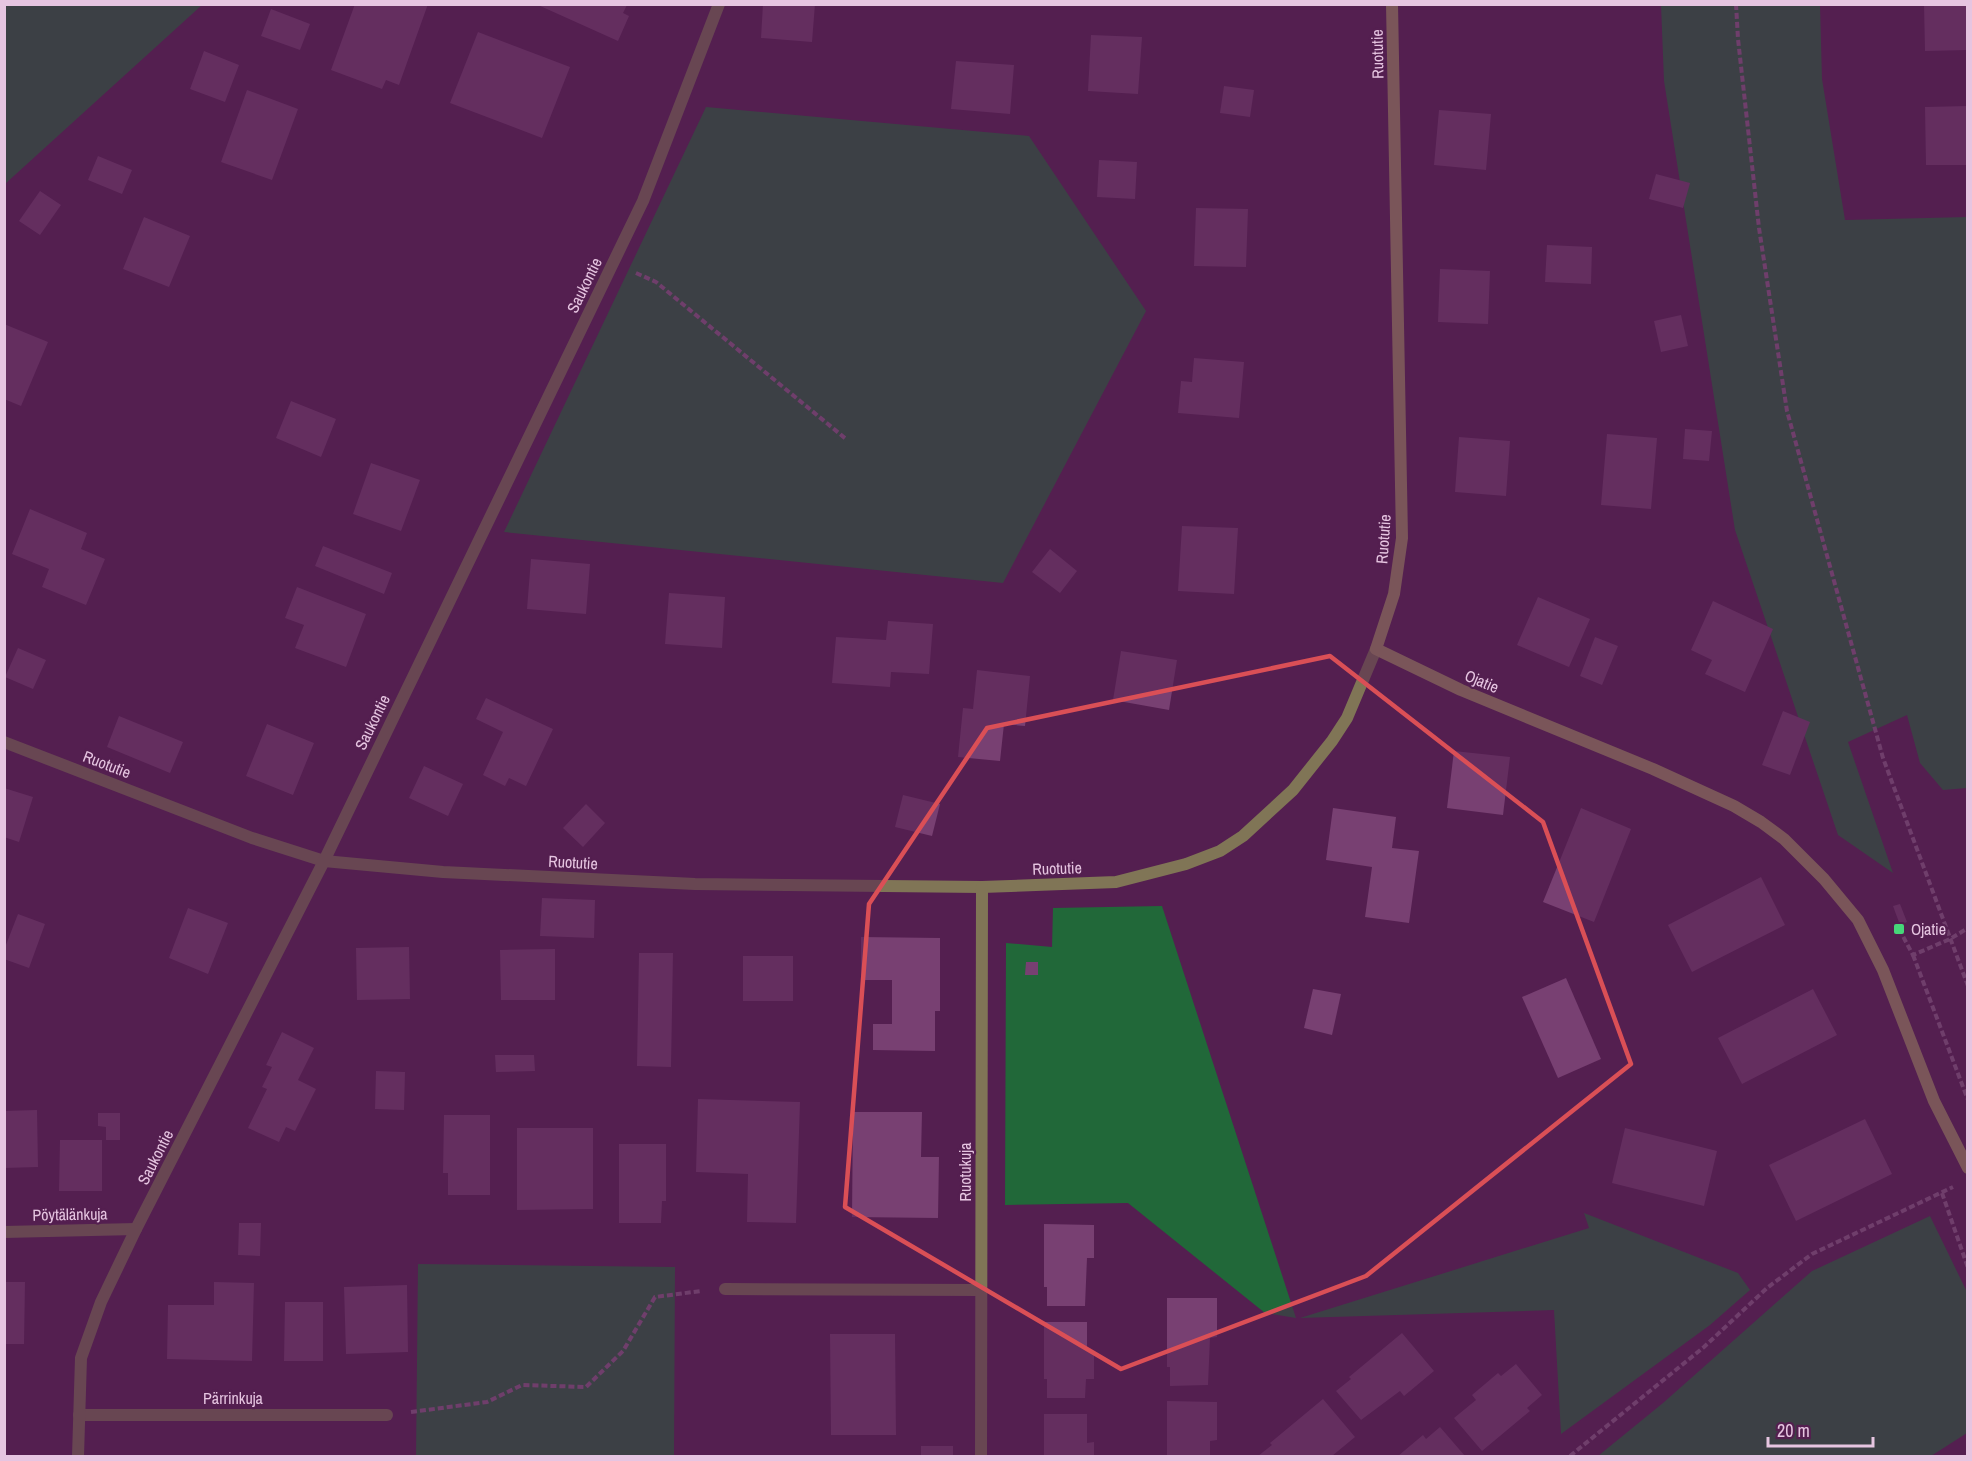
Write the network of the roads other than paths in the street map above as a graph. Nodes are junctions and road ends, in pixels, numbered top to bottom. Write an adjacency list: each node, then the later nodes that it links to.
1 (719, 4): 5 (street, Saukontie)
2 (1392, 4): 3 (street, Ruotutie)
3 (1376, 649): 6 (street, Ruotutie); 7 (street, Ojatie)
4 (4, 742): 5 (street, Ruotutie)
5 (324, 861): 6 (street, Ruotutie); 8 (street, Saukontie)
6 (982, 887): 11 (street, Ruotukuja)
7 (1968, 1168)
8 (136, 1228): 9 (street, Pöytälänkuja); 12 (street, Saukontie)
9 (4, 1232)
10 (725, 1289): 11 (street)
11 (981, 1290): 15 (street, Ruotukuja)
12 (79, 1415): 13 (street, Pärrinkuja); 14 (street, Saukontie)
13 (387, 1415)
14 (78, 1456)
15 (981, 1456)

